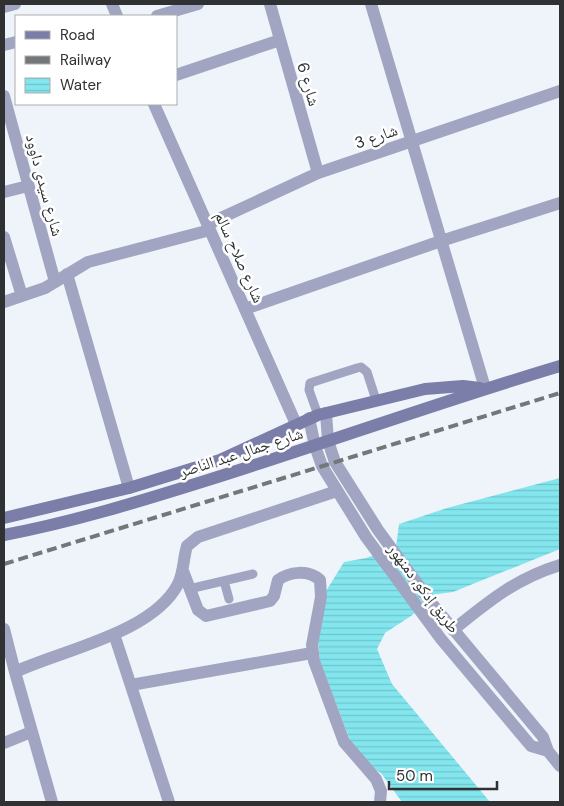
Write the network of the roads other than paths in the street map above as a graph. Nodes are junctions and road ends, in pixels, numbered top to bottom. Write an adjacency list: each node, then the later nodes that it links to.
1 (15, 4): 5 (street)
2 (198, 4): 6 (street)
3 (270, 4): 7 (street, شارع 6)
4 (371, 4): 13 (street)
5 (4, 7)
6 (161, 15)
7 (280, 40): 8 (street); 14 (street, شارع 6)
8 (178, 74)
9 (560, 91): 13 (street, شارع 3)
10 (4, 96): 12 (street, شارع سيدى داوود)
11 (154, 105): 18 (street, شارع صلاح سالم)
12 (10, 139): 15 (street, شارع سيدى داوود)
13 (411, 140): 14 (street, شارع 3); 20 (street)
14 (318, 173): 18 (street, شارع 3)
15 (28, 186): 16 (street); 22 (street, شارع سيدى داوود)
16 (4, 192)
17 (560, 203): 20 (street)
18 (209, 227): 21 (street, شارع 3); 25 (street, شارع صلاح سالم)
19 (4, 237): 23 (street)
20 (441, 241): 25 (street); 27 (street)
21 (67, 274): 22 (street, شارع 3); 33 (street)
22 (54, 282): 23 (street, شارع 3)
23 (22, 296): 24 (street, شارع 3)
24 (4, 302)
25 (245, 309): 30 (street, شارع صلاح سالم)
26 (560, 366): 27 (main road, شارع جمال عبد الناصر)
27 (485, 388): 28 (main road, شارع جمال عبد الناصر); 31 (main road, شارع جمال عبد الناصر)
28 (376, 400): 29 (main road, شارع جمال عبد الناصر); 29 (lane)
29 (317, 415): 30 (main road, شارع جمال عبد الناصر); 31 (street, طريق إدكو, دمنهور); 32 (street, طريق إدكو, دمنهور)
30 (296, 424): 33 (main road, شارع جمال عبد الناصر)
31 (328, 441): 32 (main road, شارع جمال عبد الناصر); 44 (street, طريق إدكو, دمنهور)
32 (315, 446): 34 (street, طريق إدكو, دمنهور); 36 (main road, شارع جمال عبد الناصر)
33 (129, 488): 35 (main road, شارع جمال عبد الناصر)
34 (337, 491): 38 (street); 51 (street, طريق إدكو, دمنهور)
35 (4, 518)
36 (4, 535)
37 (560, 565): 44 (street)
38 (183, 572): 41 (street); 45 (street)
39 (253, 574): 40 (lane)
40 (224, 581): 41 (lane); 42 (lane)
41 (189, 589): 46 (street)
42 (229, 599)
43 (4, 629): 47 (street)
44 (453, 630): 51 (street, طريق إدكو, دمنهور)
45 (114, 634): 47 (street); 48 (street)
46 (312, 653): 48 (street); 54 (street)
47 (15, 672): 49 (street)
48 (131, 685): 53 (street)
49 (31, 732): 50 (street); 52 (street)
50 (4, 743)
51 (555, 756)
52 (52, 802)
53 (169, 802)
54 (380, 802)

